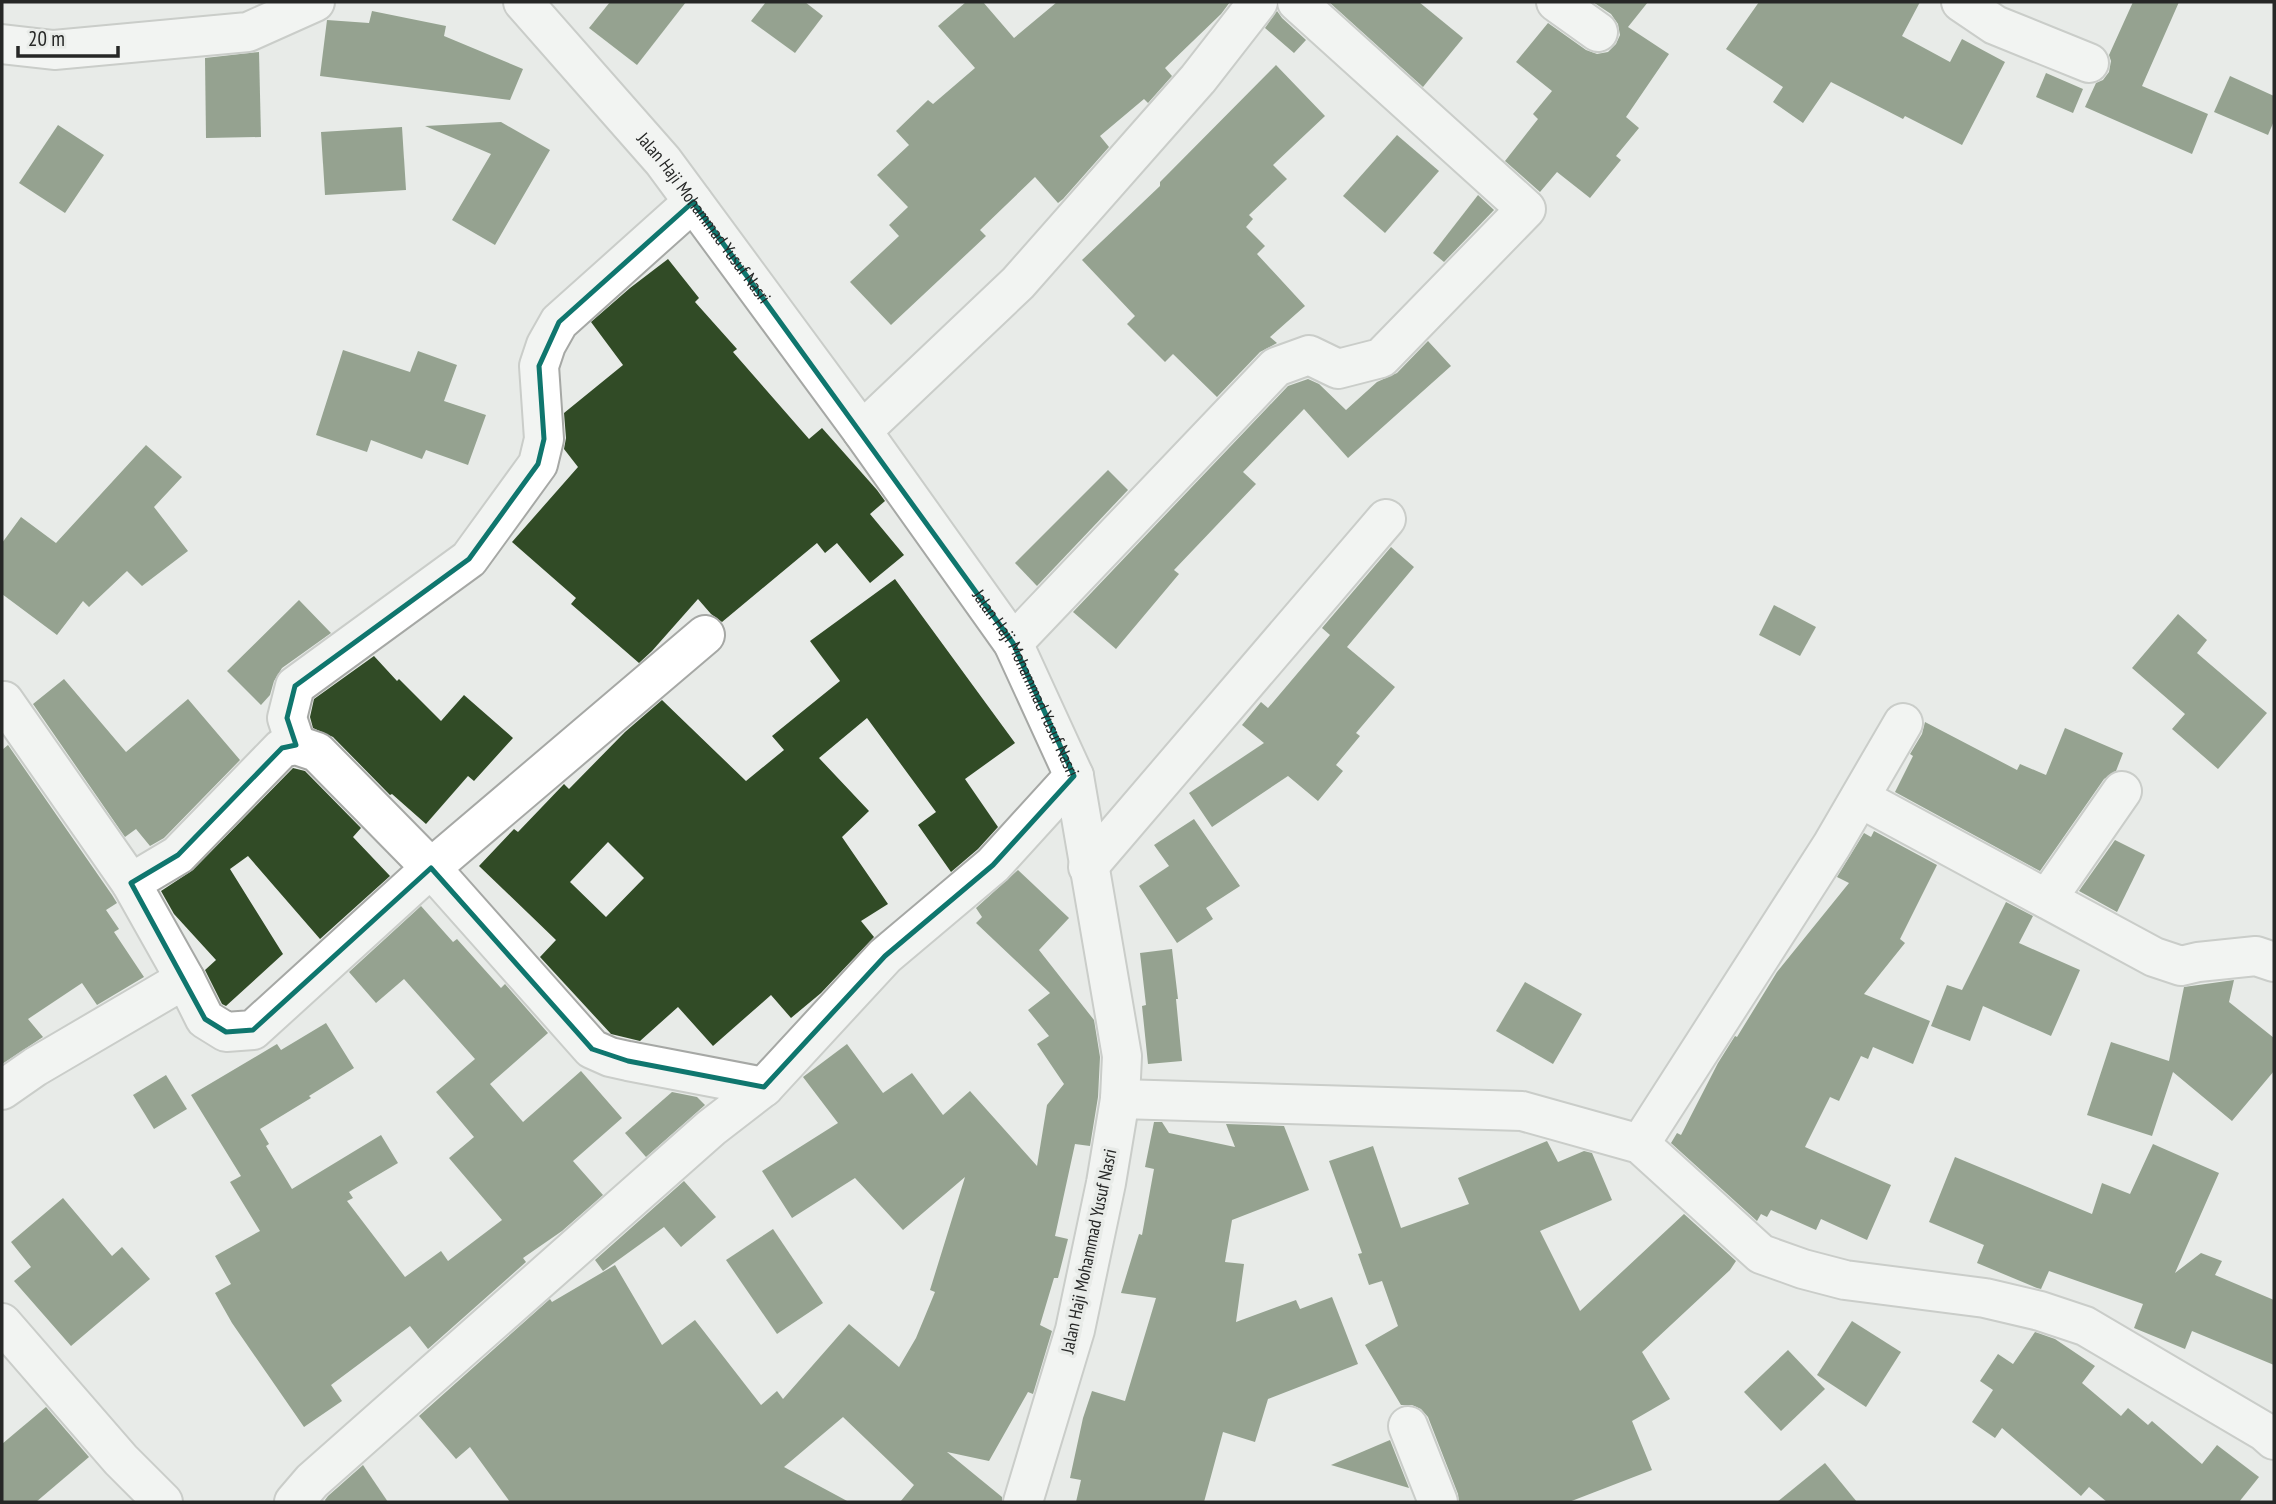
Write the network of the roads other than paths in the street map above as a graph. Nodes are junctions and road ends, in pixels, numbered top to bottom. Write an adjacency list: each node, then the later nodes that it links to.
1 (315, 2): 8 (street)
2 (523, 2): 10 (street, Jalan Haji Mohammad Yusuf Nasri)
3 (1258, 2): 11 (street)
4 (1297, 2): 14 (street)
5 (1556, 2): 7 (street)
6 (1961, 2): 9 (street)
7 (1598, 32)
8 (2, 44)
9 (2089, 63)
10 (693, 202): 11 (street, Jalan Haji Mohammad Yusuf Nasri); 17 (street)
11 (862, 431): 14 (street, Jalan Haji Mohammad Yusuf Nasri)
12 (1386, 519): 21 (street)
13 (705, 635): 22 (street)
14 (1013, 643): 18 (street, Jalan Haji Mohammad Yusuf Nasri)
15 (4, 701): 23 (street)
16 (1903, 723): 20 (street)
17 (296, 745): 22 (street); 23 (street)
18 (1074, 776): 21 (street, Jalan Haji Mohammad Yusuf Nasri); 27 (street)
19 (2122, 791): 24 (street)
20 (1860, 798): 24 (street); 30 (street)
21 (1088, 867): 29 (street, Jalan Haji Mohammad Yusuf Nasri)
22 (431, 868): 26 (street); 27 (street)
23 (131, 883): 26 (street)
24 (2047, 899): 25 (street)
25 (2274, 962)
26 (185, 979): 28 (street)
27 (764, 1087): 35 (street)
28 (2, 1090)
29 (1120, 1099): 30 (street); 36 (street, Jalan Haji Mohammad Yusuf Nasri)
30 (1640, 1144): 33 (street)
31 (2, 1323): 34 (street)
32 (1408, 1426): 37 (street)
33 (2274, 1440)
34 (163, 1502)
35 (294, 1502)
36 (1023, 1502)
37 (1438, 1502)

